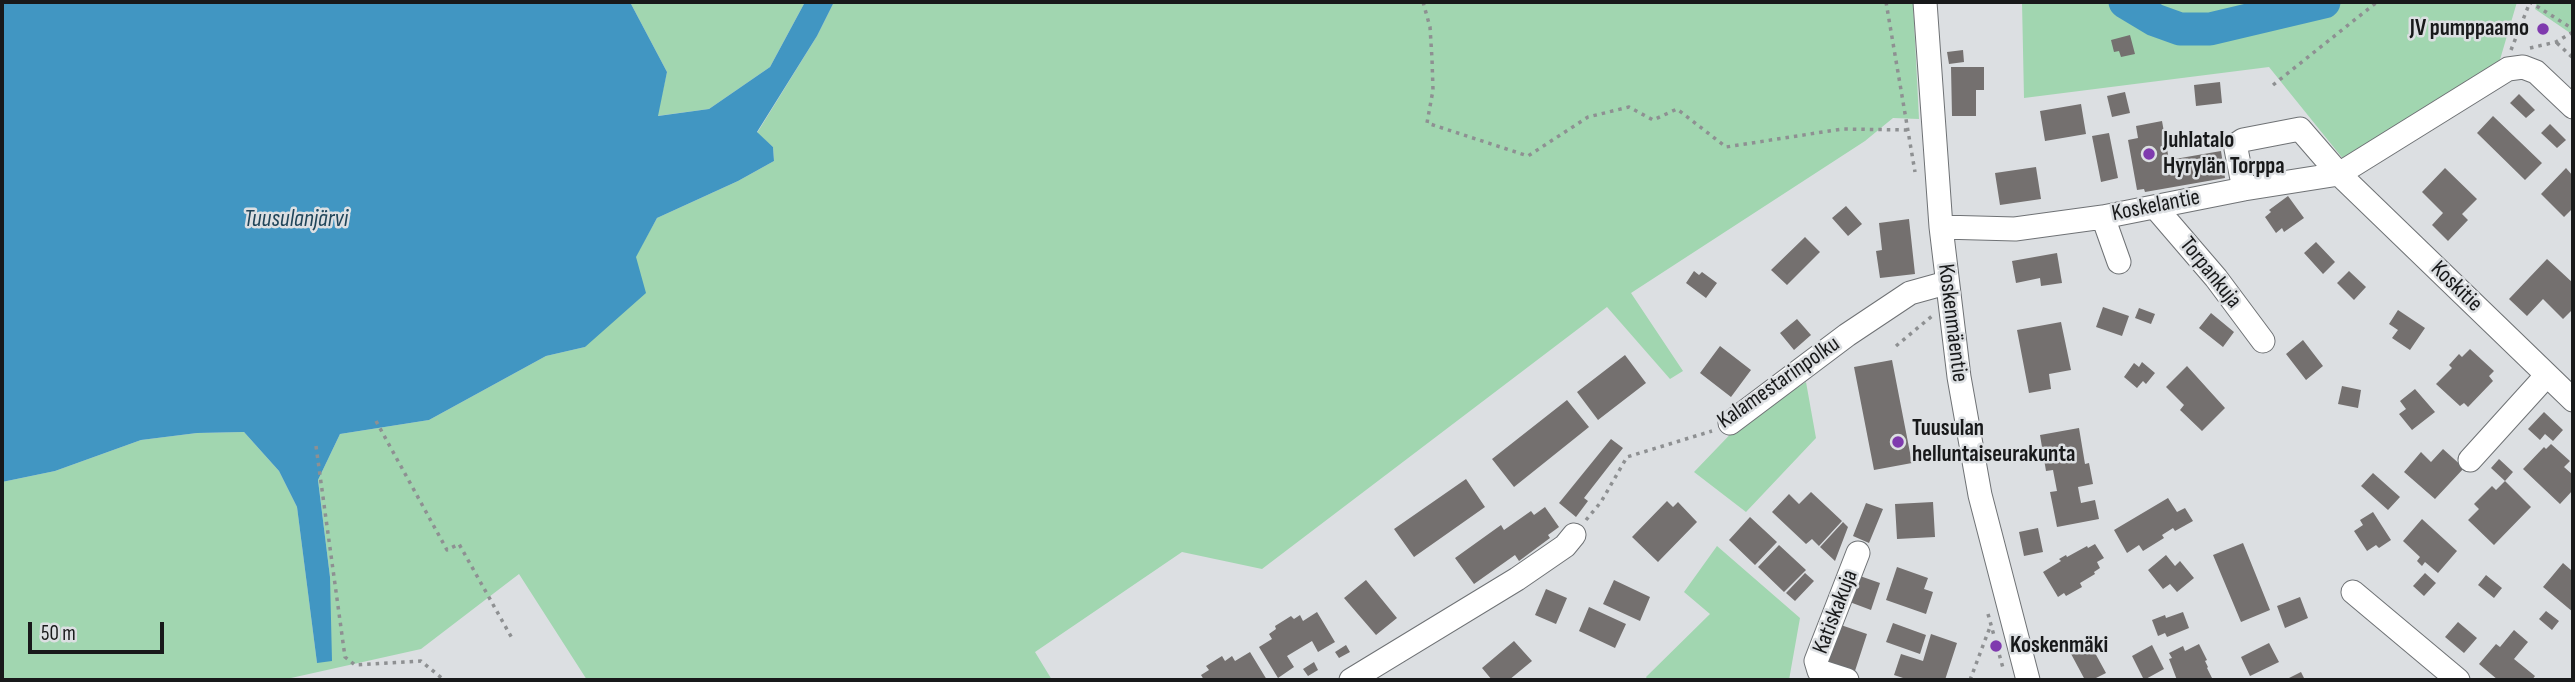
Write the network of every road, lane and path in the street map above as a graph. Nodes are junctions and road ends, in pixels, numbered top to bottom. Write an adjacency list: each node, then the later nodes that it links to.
1 (1423, 2): 12 (path)
2 (1885, 2): 12 (path)
3 (1925, 2): 18 (street, Koskenmäentie)
4 (2377, 2): 10 (path)
5 (2530, 2): 6 (path); 9 (path)
6 (2573, 31): 7 (path)
7 (2556, 42): 8 (path); 9 (path)
8 (2573, 58)
9 (2509, 61): 11 (street); 13 (street, Koskelantie)
10 (2273, 85)
11 (2573, 107)
12 (1908, 130): 14 (path)
13 (2339, 174): 15 (street, Koskelantie); 15 (street, Koskitie); 24 (street, Koskitie)
14 (1918, 185)
15 (2244, 189): 16 (street, Koskelantie)
16 (2155, 207): 17 (street, Koskelantie); 22 (street, Torpankuja)
17 (2103, 217): 18 (street, Koskelantie); 19 (street)
18 (1941, 227): 20 (street, Koskenmäentie)
19 (2119, 262)
20 (1946, 283): 27 (street, Kalamestarinpolku); 39 (street, Koskenmäentie)
21 (1937, 313): 23 (path)
22 (2263, 341)
23 (1896, 346)
24 (2547, 375): 25 (street, Koskitie); 29 (street)
25 (2573, 400)
26 (376, 421): 34 (path)
27 (1730, 423): 30 (path, Kalamestarinpolku)
28 (317, 446): 35 (path)
29 (2470, 460)
30 (1574, 535): 36 (street)
31 (1858, 553): 37 (street, Katiskakuja)
32 (2353, 592): 40 (street)
33 (1990, 627): 38 (path)
34 (513, 640)
35 (444, 680)
36 (1352, 680)
37 (1847, 680)
38 (1970, 680)
39 (2028, 680)
40 (2458, 680)

